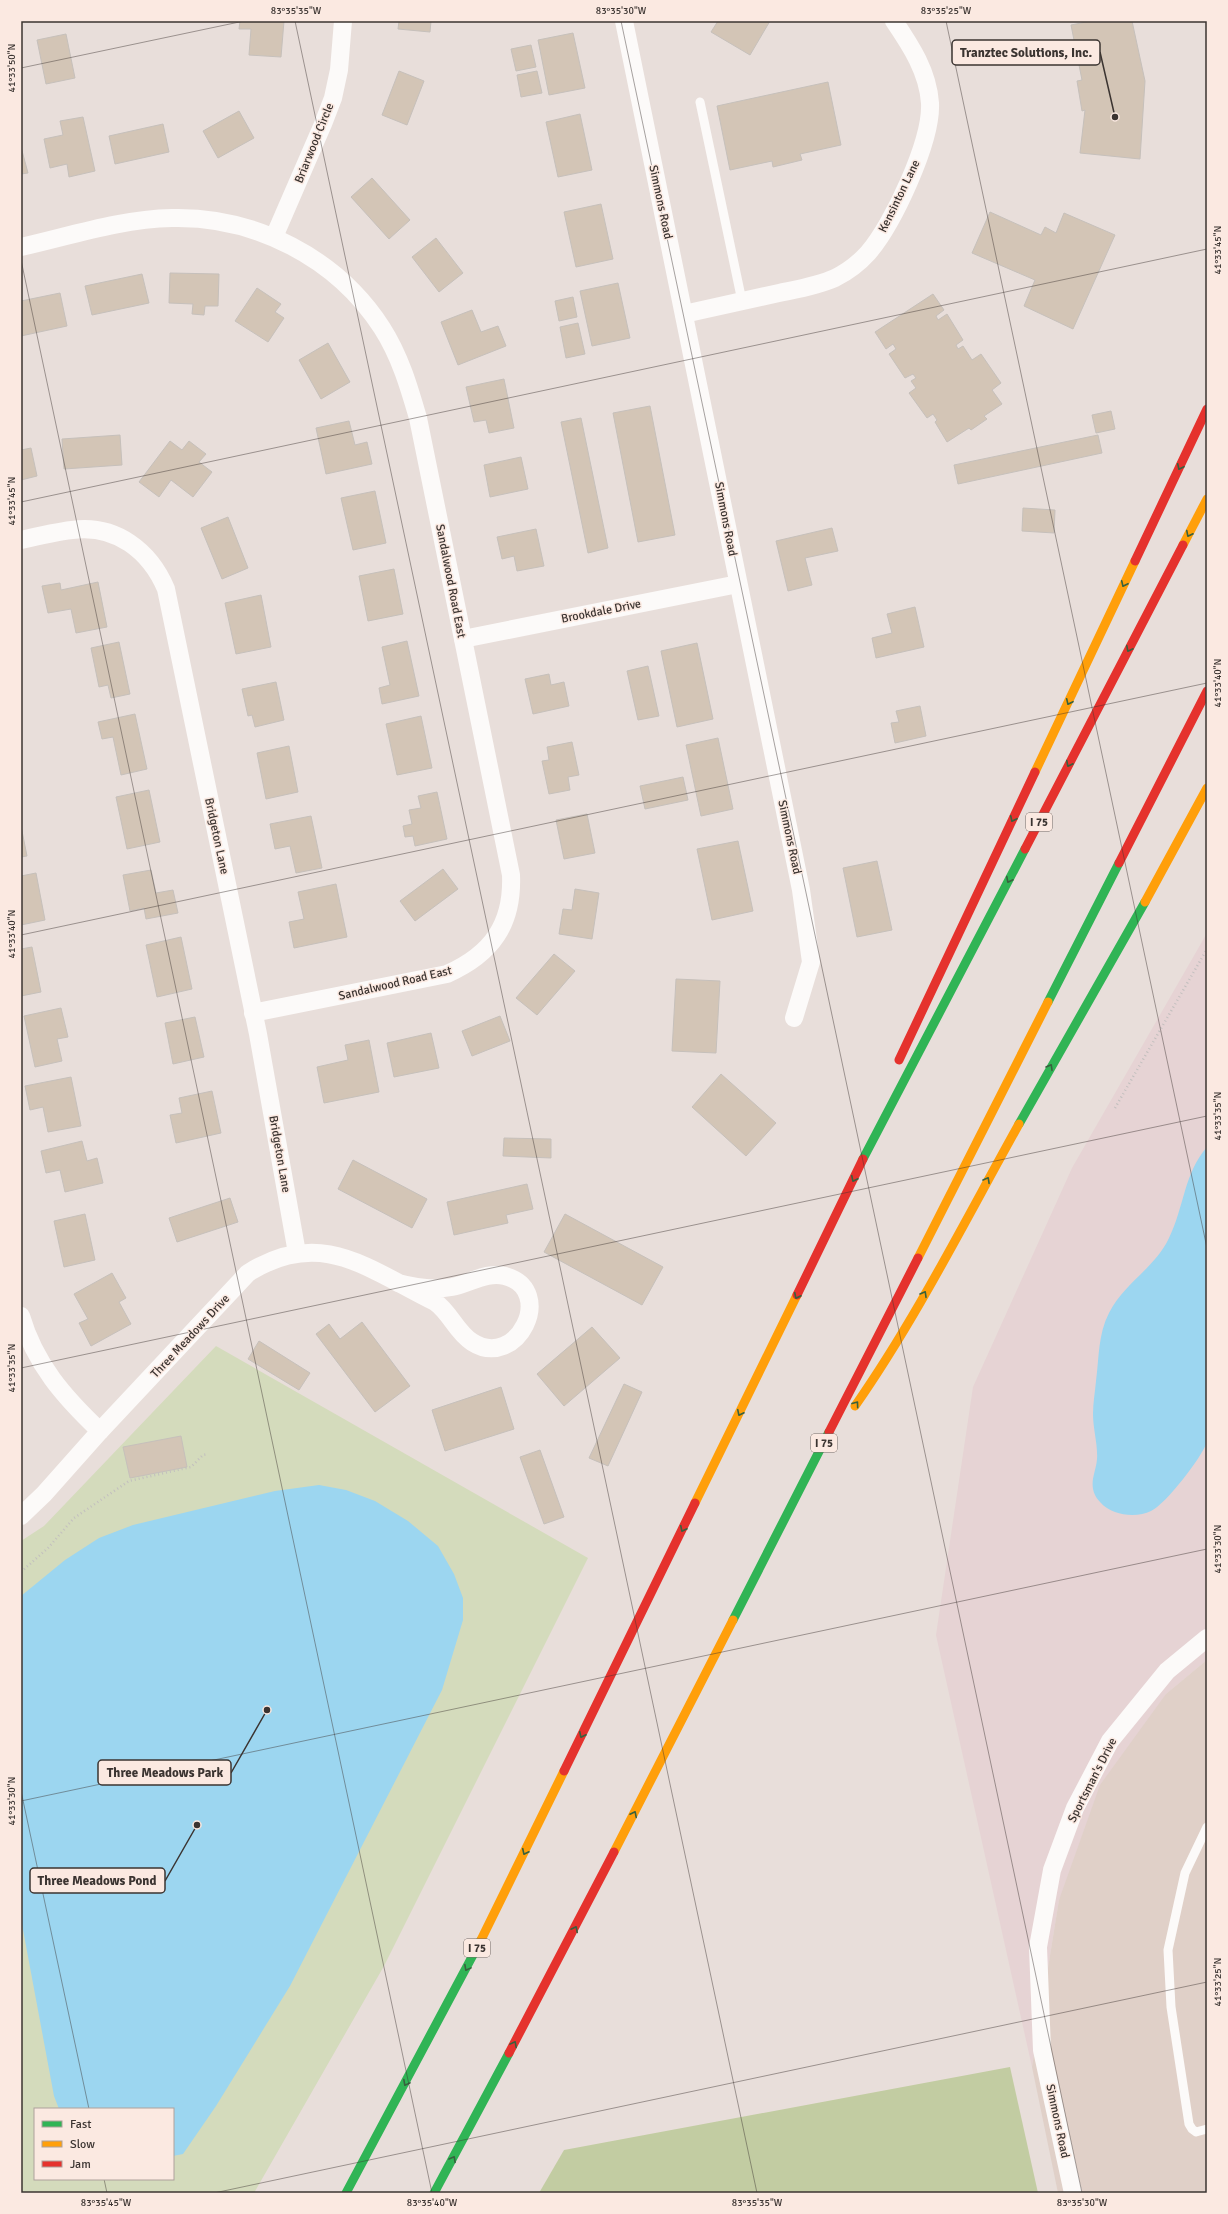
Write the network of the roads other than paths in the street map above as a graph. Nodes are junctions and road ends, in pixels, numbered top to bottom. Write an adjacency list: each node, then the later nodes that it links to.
1 (343, 21): 5 (street, Briarwood Circle)
2 (624, 21): 8 (street, Simmons Road)
3 (894, 21): 7 (street, Kensinton Lane)
4 (700, 102): 7 (lane)
5 (274, 237): 6 (street, Sandalwood Road East); 15 (street, Sandalwood Road East)
6 (21, 247)
7 (742, 301): 8 (street, Kensinton Lane)
8 (684, 314): 14 (street, Simmons Road)
9 (1207, 409): 11 (highway)
10 (1207, 412): 11 (highway)
11 (1197, 432): 20 (highway, one-way to 20)
12 (1207, 499): 22 (highway, I 75, one-way to 22)
13 (21, 540): 18 (street, Bridgeton Lane)
14 (738, 584): 15 (street, Brookdale Drive); 19 (street, Simmons Road)
15 (463, 639): 18 (street, Sandalwood Road East)
16 (1207, 691): 27 (highway, I 75)
17 (1207, 788): 27 (highway, one-way to 17)
18 (254, 1013): 23 (street, Bridgeton Lane)
19 (794, 1018)
20 (893, 1072)
21 (879, 1107): 22 (highway)
22 (871, 1144): 33 (highway, I 75, one-way to 33)
23 (297, 1253): 24 (street, Three Meadows Drive); 26 (street, Three Meadows Drive)
24 (398, 1283): 24 (street, Three Meadows Drive)
25 (21, 1316): 26 (street)
26 (100, 1431): 28 (street, Three Meadows Drive)
27 (816, 1458): 34 (highway, I 75, one-way to 27)
28 (21, 1516)
29 (1207, 1638): 31 (street, Sportsman's Drive)
30 (1207, 1827): 32 (lane)
31 (1042, 2050): 35 (street, Simmons Road)
32 (1207, 2129)
33 (346, 2193)
34 (434, 2193)
35 (1073, 2193)

